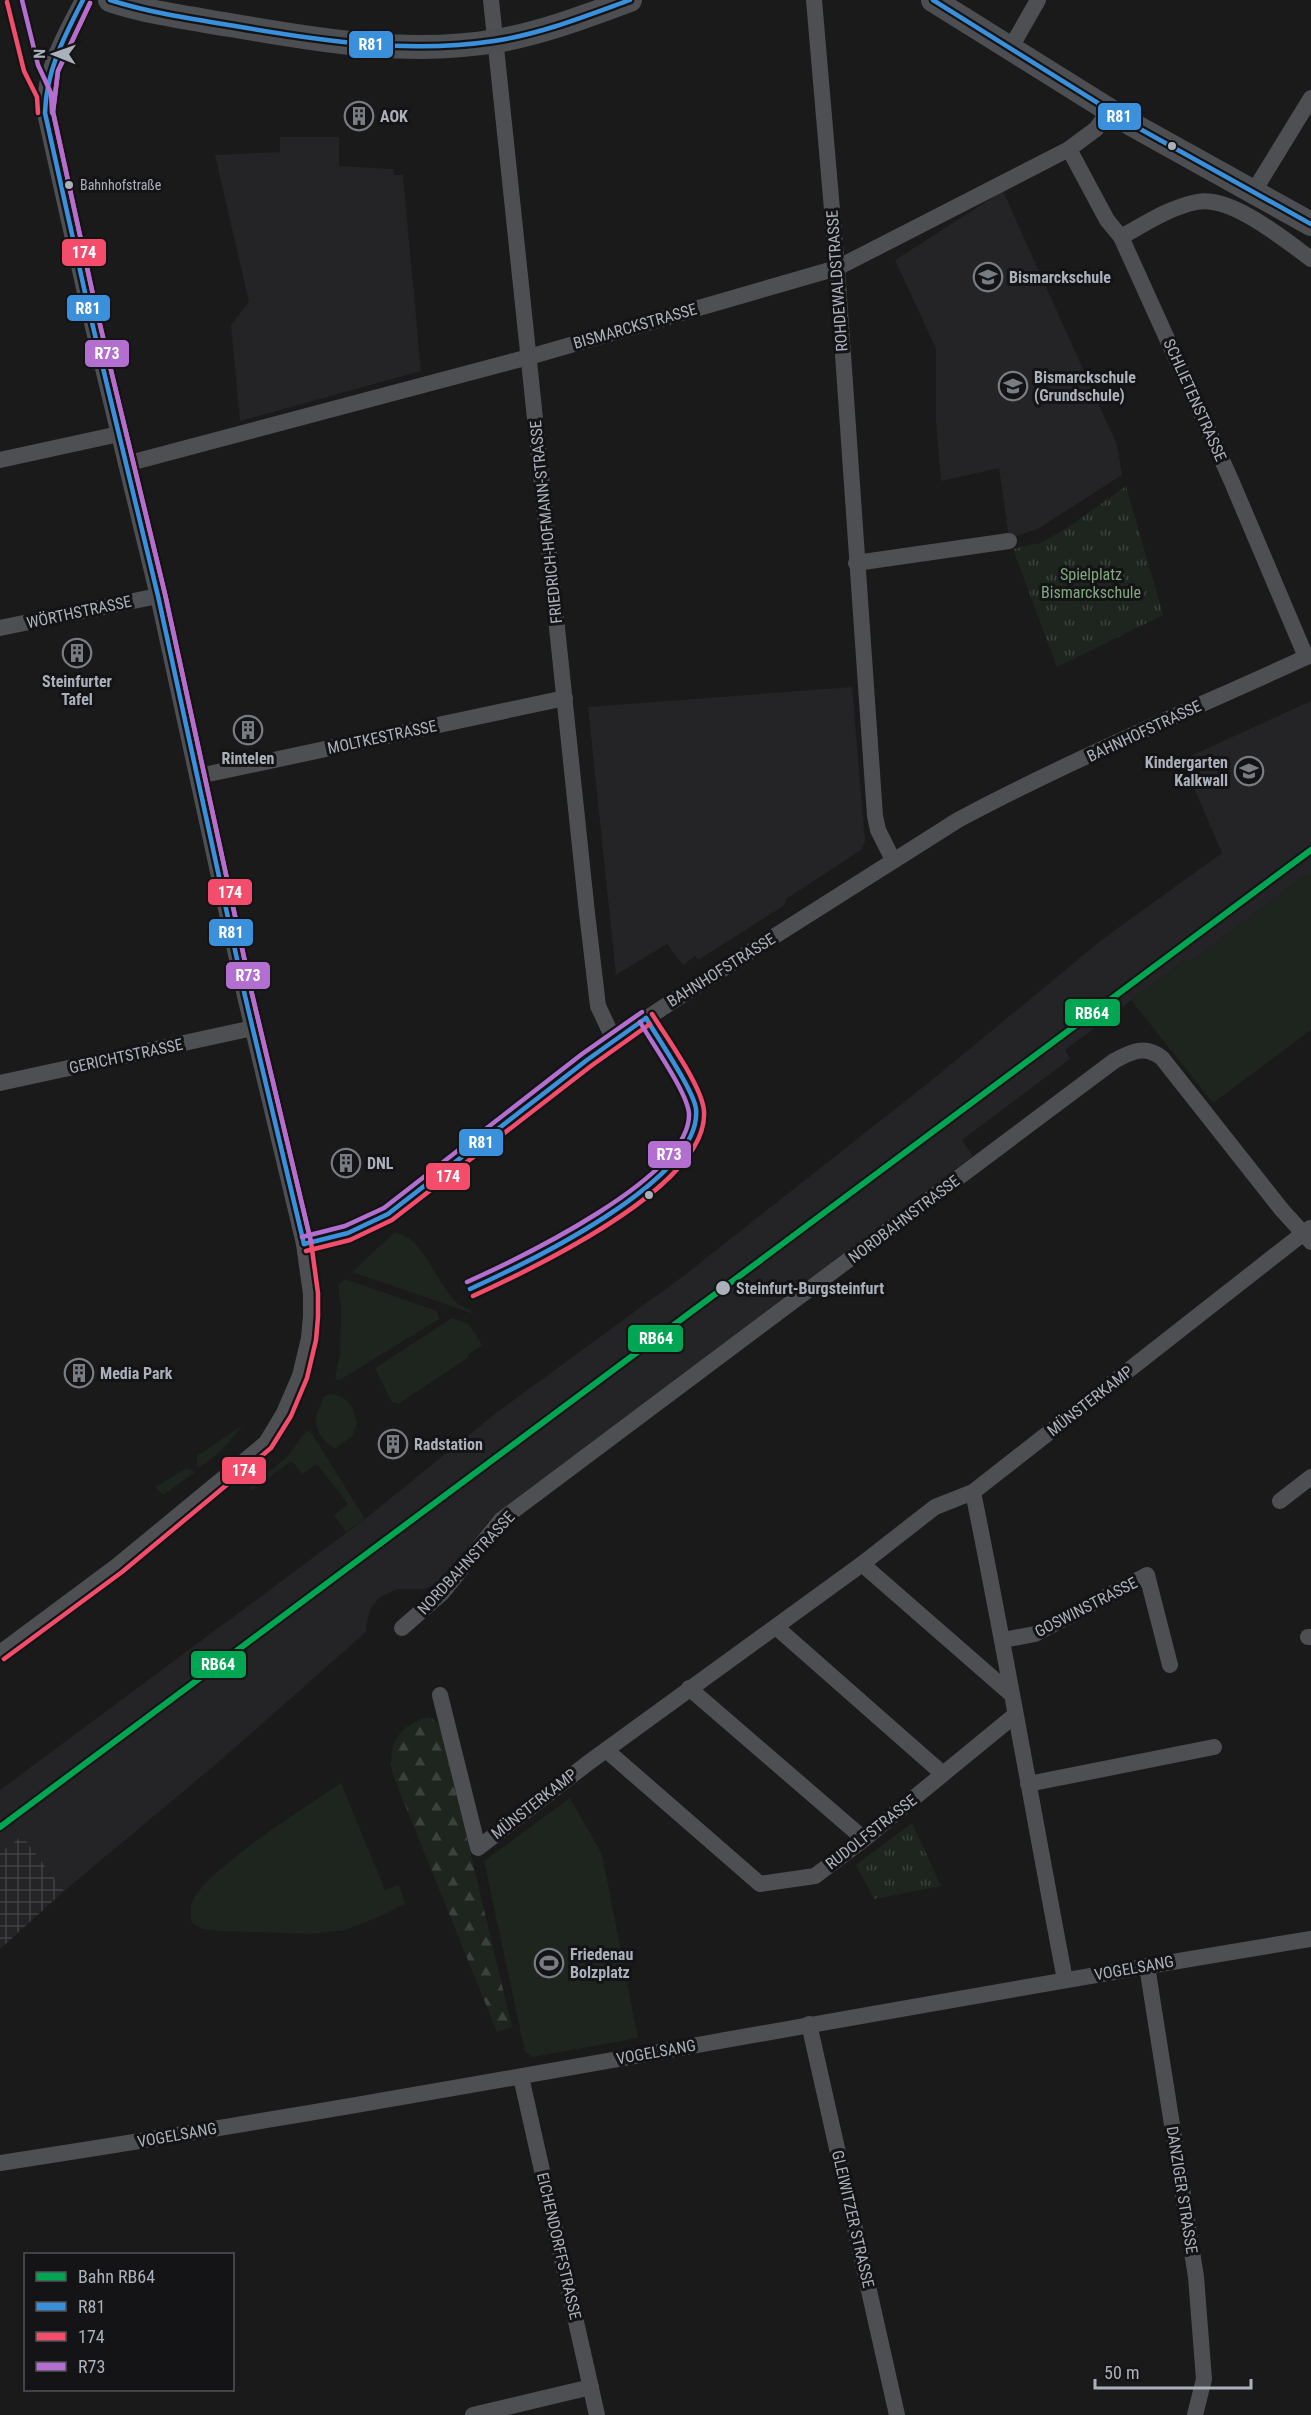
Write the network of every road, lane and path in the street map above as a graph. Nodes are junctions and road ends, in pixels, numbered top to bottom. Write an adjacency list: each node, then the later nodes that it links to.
1 (83, 0): 19 (street)
2 (110, 0): 8 (main road)
3 (491, 0): 8 (street, FRIEDRICH-HOFMANN-STRASSE)
4 (630, 0): 8 (main road)
5 (814, 0): 17 (street, ROHDEWALDSTRASSE)
6 (933, 0): 9 (main road)
7 (1038, 0): 9 (street)
8 (496, 41): 18 (street, FRIEDRICH-HOFMANN-STRASSE)
9 (1011, 49): 11 (main road)
10 (1311, 98): 13 (street)
11 (1109, 111): 12 (street, BISMARCKSTRASSE); 13 (main road)
12 (1069, 149): 15 (street, SCHLIETENSTRASSE); 17 (street, BISMARCKSTRASSE)
13 (1254, 191): 14 (main road)
14 (1311, 224)
15 (1121, 237): 16 (street); 26 (street, SCHLIETENSTRASSE)
16 (1311, 259)
17 (837, 268): 18 (street, BISMARCKSTRASSE); 23 (street, ROHDEWALDSTRASSE)
18 (529, 357): 21 (street, BISMARCKSTRASSE); 27 (street, FRIEDRICH-HOFMANN-STRASSE)
19 (119, 434): 20 (street); 21 (street)
20 (0, 460)
21 (126, 464): 24 (street)
22 (1009, 541): 23 (street)
23 (856, 563): 29 (street, ROHDEWALDSTRASSE)
24 (158, 596): 25 (street, WÖRTHSTRASSE); 28 (street)
25 (0, 628)
26 (1309, 656): 29 (street, BAHNHOFSTRASSE)
27 (565, 698): 28 (street, MOLTKESTRASSE); 31 (street, FRIEDRICH-HOFMANN-STRASSE)
28 (199, 776): 30 (street)
29 (893, 860): 31 (street, BAHNHOFSTRASSE)
30 (253, 1028): 32 (street, GERICHTSTRASSE); 34 (street)
31 (614, 1040): 34 (street, BAHNHOFSTRASSE)
32 (0, 1083)
33 (1308, 1234): 36 (street, MÜNSTERKAMP); 40 (street, NORDBAHNSTRASSE)
34 (304, 1244): 42 (street)
35 (1311, 1478): 37 (street)
36 (973, 1492): 38 (street, MÜNSTERKAMP); 41 (street)
37 (1280, 1502)
38 (862, 1564): 39 (street, MÜNSTERKAMP); 45 (street)
39 (776, 1627): 44 (street, MÜNSTERKAMP); 50 (street)
40 (402, 1628)
41 (1003, 1640): 43 (street, GOSWINSTRASSE); 45 (street)
42 (0, 1653)
43 (1170, 1665)
44 (689, 1688): 49 (street, MÜNSTERKAMP); 52 (street)
45 (1011, 1694): 47 (street)
46 (440, 1695): 49 (street, MÜNSTERKAMP)
47 (1015, 1715): 50 (street, RUDOLFSTRASSE); 51 (street)
48 (1214, 1747): 51 (street)
49 (606, 1750): 52 (street, RUDOLFSTRASSE)
50 (944, 1774): 52 (street, RUDOLFSTRASSE)
51 (1028, 1784): 55 (street)
52 (864, 1839)
53 (1311, 1939): 54 (street, VOGELSANG)
54 (1147, 1966): 55 (street, VOGELSANG); 63 (street, DANZIGER STRASSE)
55 (1065, 1980): 56 (street, VOGELSANG)
56 (809, 2024): 57 (street, VOGELSANG); 62 (street, GLEIWITZER STRASSE)
57 (521, 2077): 58 (street, VOGELSANG); 59 (street, EICHENDORFFSTRASSE)
58 (0, 2163)
59 (591, 2387): 60 (street); 61 (street, EICHENDORFFSTRASSE)
60 (473, 2415)
61 (597, 2415)
62 (897, 2415)
63 (1195, 2415)

